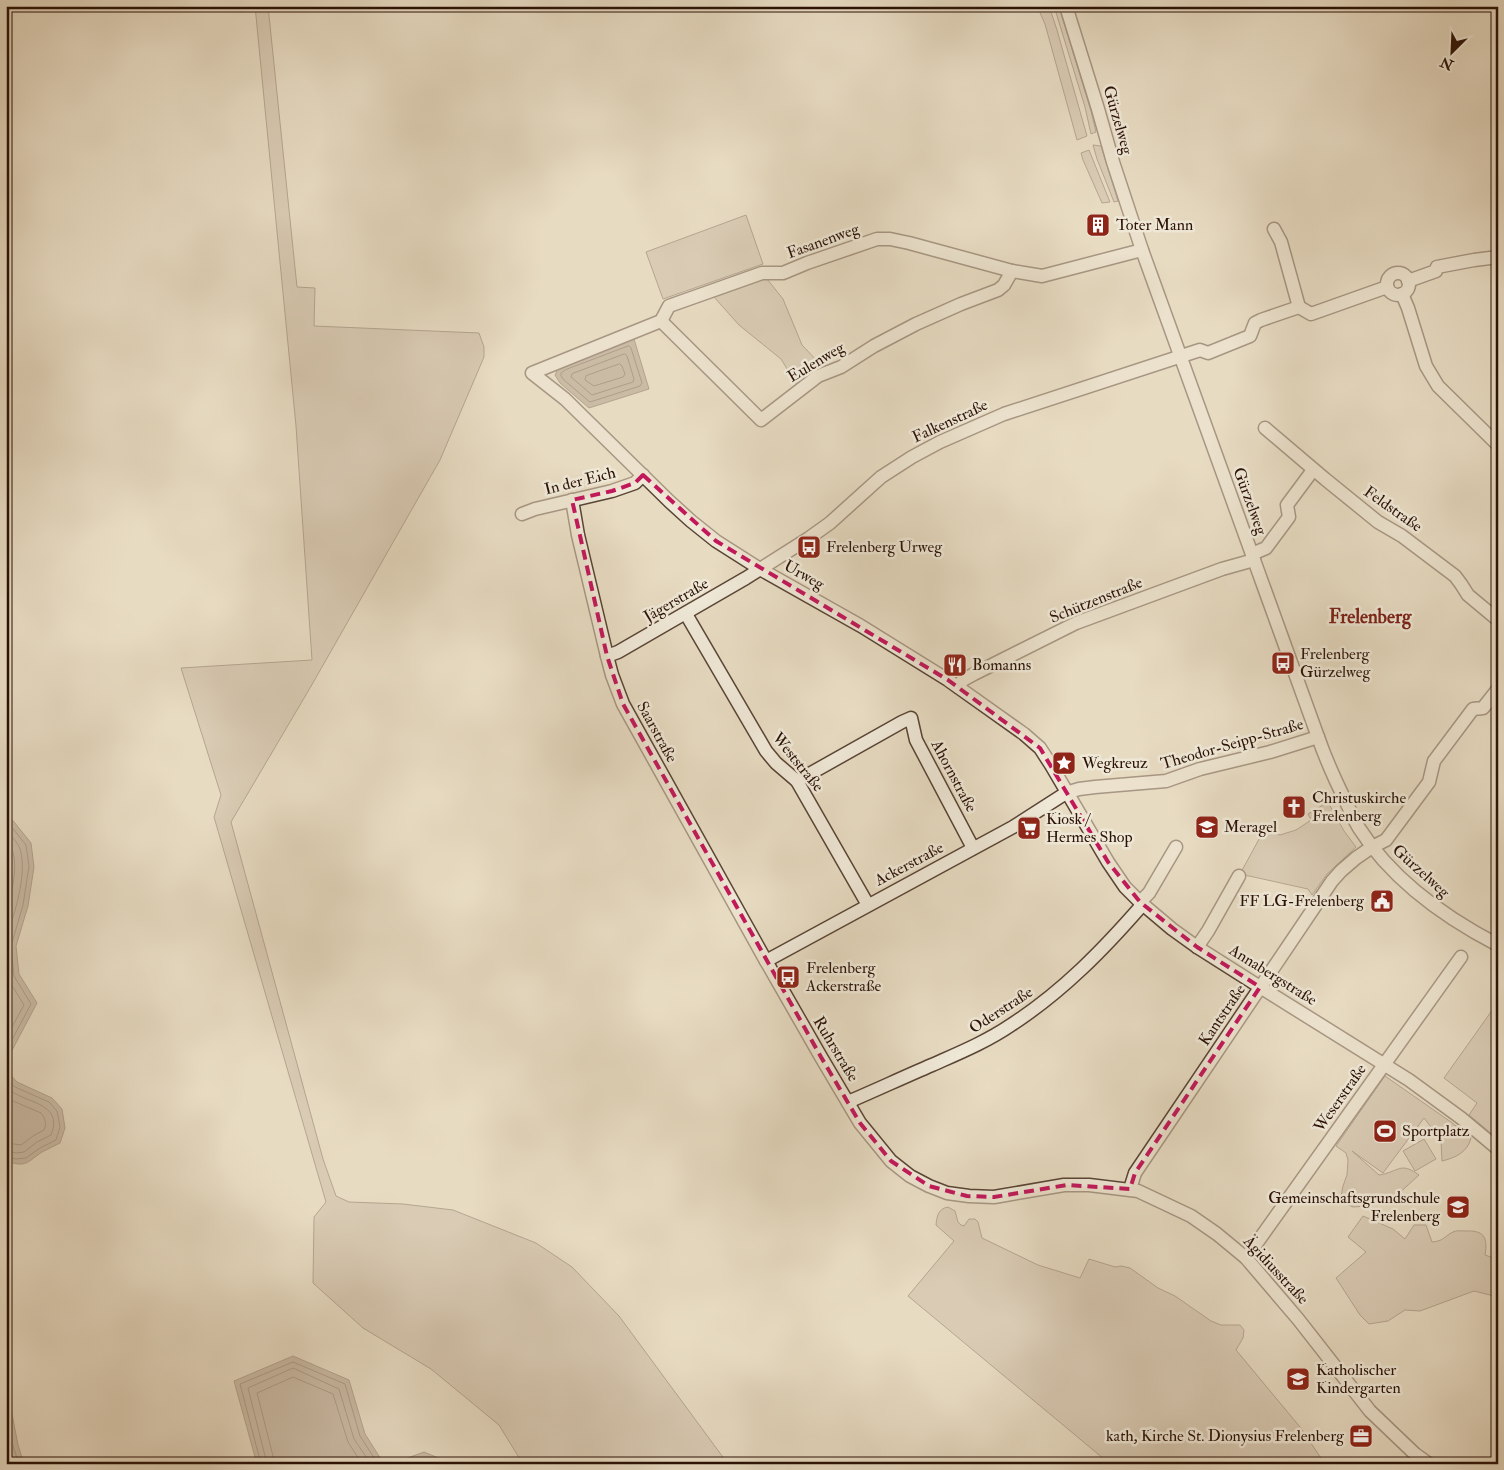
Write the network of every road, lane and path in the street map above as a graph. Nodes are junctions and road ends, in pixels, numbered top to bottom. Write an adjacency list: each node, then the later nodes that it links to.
1 (1066, 6): 3 (street, Gürzelweg)
2 (1274, 229): 9 (street)
3 (1142, 250): 5 (street, Fasanenweg); 11 (street, Gürzelweg)
4 (1498, 257): 6 (street)
5 (1012, 271): 10 (street, Fasanenweg); 10 (street, Eulenweg)
6 (1408, 281): 7 (street); 8 (street)
7 (1387, 287): 8 (street); 9 (street)
8 (1402, 294): 14 (street)
9 (1299, 307): 11 (street, Falkenstraße)
10 (661, 321): 12 (street, Fasanenweg)
11 (1181, 355): 19 (street, Gürzelweg); 20 (street, Falkenstraße)
12 (532, 373): 16 (street, Urweg)
13 (1265, 428): 15 (street, Feldstraße)
14 (1498, 445)
15 (1313, 470): 19 (street, Schützenstraße); 22 (street, Feldstraße)
16 (643, 475): 17 (street, In der Eich); 20 (street, Urweg)
17 (572, 500): 18 (street, In der Eich); 23 (street, Saarstraße)
18 (522, 514)
19 (1253, 557): 24 (street, Schützenstraße); 26 (street, Gürzelweg)
20 (760, 569): 21 (street, Jägerstraße); 24 (street, Urweg)
21 (686, 614): 23 (street, Jägerstraße); 27 (street, Weststraße)
22 (1498, 620)
23 (607, 656): 38 (street, Saarstraße)
24 (958, 687): 28 (street, Urweg)
25 (1498, 689): 30 (street, Kantstraße)
26 (1318, 737): 28 (street, Theodor-Seipp-Straße); 30 (street, Gürzelweg)
27 (797, 782): 31 (street, Ahornstraße); 34 (street, Weststraße)
28 (1066, 793): 31 (street, Ackerstraße); 33 (street, Annabergstraße)
29 (1176, 847): 33 (street, Oderstraße)
30 (1372, 847): 35 (street, Gürzelweg); 39 (street, Kantstraße)
31 (974, 848): 34 (street, Ackerstraße)
32 (1239, 876): 36 (street)
33 (1141, 903): 36 (street, Annabergstraße); 41 (street, Oderstraße)
34 (868, 905): 38 (street, Ackerstraße)
35 (1498, 945)
36 (1197, 947): 39 (street, Annabergstraße)
37 (1461, 957): 40 (street, Weserstraße)
38 (766, 961): 41 (street, Ruhrstraße)
39 (1260, 987): 40 (street, Annabergstraße); 43 (street, Kantstraße)
40 (1384, 1064): 42 (street, Annabergstraße); 44 (street, Weserstraße)
41 (848, 1102): 43 (street, Ägidiusstraße)
42 (1498, 1149)
43 (1130, 1189): 44 (street, Ägidiusstraße)
44 (1246, 1258): 45 (street, Ägidiusstraße)
45 (1429, 1464)

